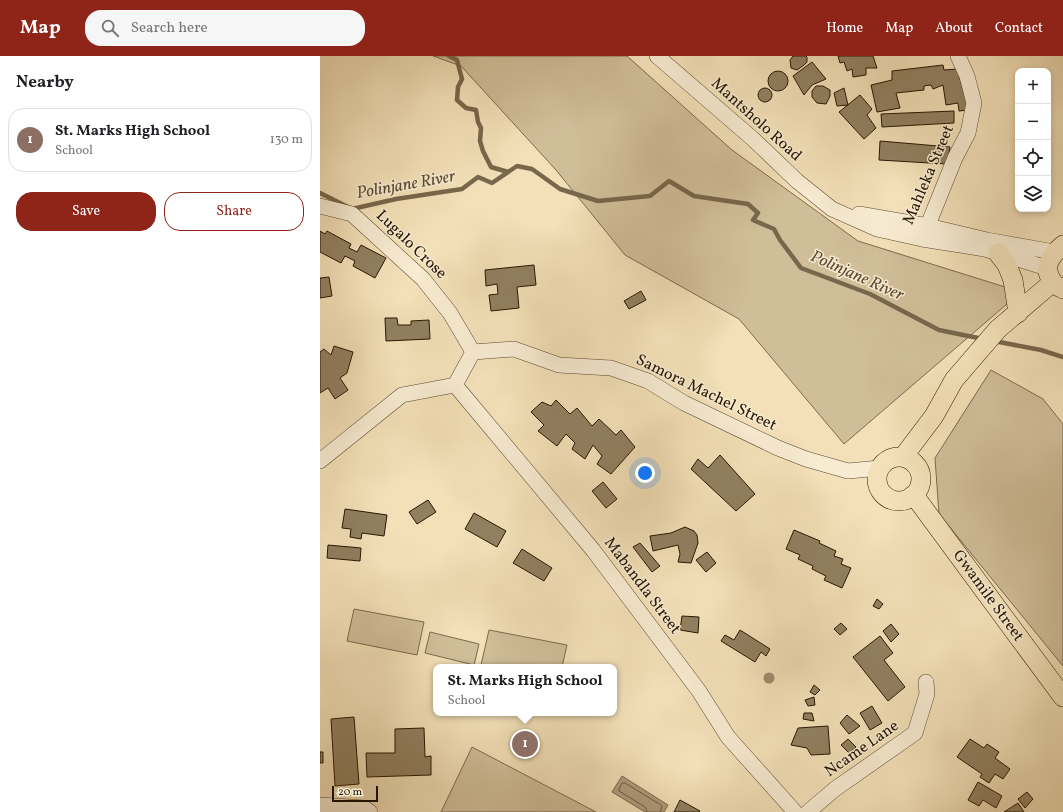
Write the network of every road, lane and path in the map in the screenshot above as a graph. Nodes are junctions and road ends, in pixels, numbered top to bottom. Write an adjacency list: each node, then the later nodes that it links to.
1 (656, 56): 4 (street, Mantsholo Road)
2 (958, 56): 4 (street, Mahleka Street)
3 (320, 206): 8 (street, Lugalo Crose)
4 (925, 233): 5 (street, Mantsholo Road); 6 (street, Mantsholo Road)
5 (998, 253): 6 (street, Mantsholo Road); 7 (main road)
6 (1056, 267): 7 (main road)
7 (1018, 312): 10 (main road)
8 (473, 352): 9 (street); 12 (street, Samora Machel Street)
9 (455, 385): 11 (street); 18 (street, Mabandla Street)
10 (903, 457): 12 (main road); 13 (main road)
11 (320, 461)
12 (880, 468): 13 (main road)
13 (912, 496): 15 (main road, Gwamile Street)
14 (926, 682): 19 (street, Ncame Lane)
15 (1063, 696)
16 (320, 805): 17 (street)
17 (370, 812)
18 (795, 812)
19 (808, 812)

